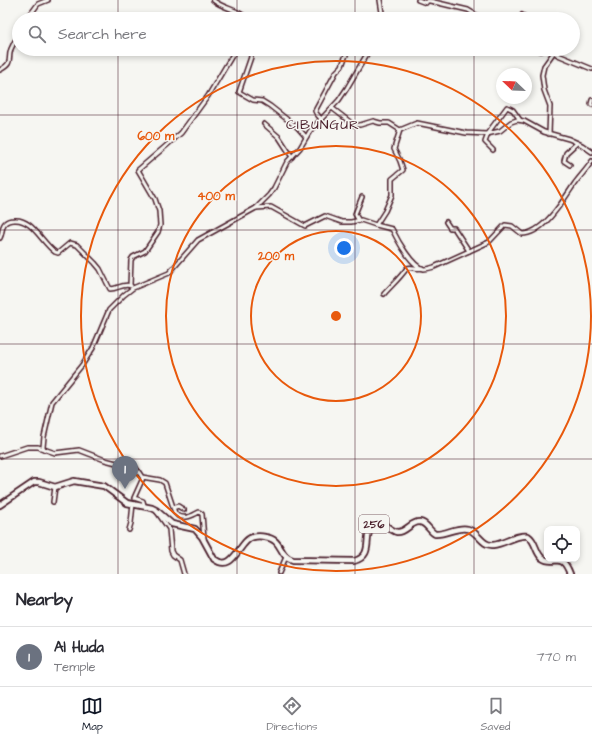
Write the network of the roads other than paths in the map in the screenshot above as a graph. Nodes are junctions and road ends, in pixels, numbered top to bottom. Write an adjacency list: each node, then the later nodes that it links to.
1 (48, 0): 5 (street)
2 (213, 0): 6 (street)
3 (380, 0): 7 (street)
4 (418, 0): 8 (street)
5 (32, 12)
6 (238, 12)
7 (382, 12)
8 (471, 12)
9 (12, 46): 16 (street)
10 (232, 56): 42 (street)
11 (251, 56): 27 (street)
12 (346, 56): 21 (street)
13 (366, 56): 20 (street)
14 (550, 56): 26 (street)
15 (562, 56): 17 (street)
16 (0, 70)
17 (592, 70)
18 (592, 100): 19 (street)
19 (592, 105)
20 (332, 108): 21 (street); 24 (street)
21 (321, 119): 27 (street)
22 (520, 120): 25 (street); 25 (street); 26 (street)
23 (264, 124): 31 (street)
24 (400, 130): 25 (street); 38 (street)
25 (488, 134): 29 (street)
26 (549, 134): 28 (street)
27 (306, 137): 31 (street)
28 (576, 142): 30 (street); 33 (street)
29 (493, 150)
30 (592, 152)
31 (292, 157): 35 (street)
32 (592, 161): 40 (street)
33 (570, 165)
34 (362, 197): 36 (street)
35 (256, 208): 36 (street); 43 (street)
36 (359, 221): 38 (street)
37 (446, 222): 40 (street)
38 (376, 225): 41 (street)
39 (0, 238): 42 (street)
40 (469, 251): 41 (street)
41 (422, 268): 44 (street)
42 (130, 286): 43 (street)
43 (133, 288): 45 (street)
44 (384, 294)
45 (44, 450): 46 (street); 47 (street)
46 (0, 456)
47 (143, 478): 52 (street); 53 (street)
48 (55, 487): 49 (street); 50 (main road); 51 (main road)
49 (53, 502)
50 (133, 504): 52 (main road); 56 (street)
51 (0, 505)
52 (144, 505): 54 (main road)
53 (173, 508): 55 (street); 57 (street)
54 (156, 510): 57 (main road); 60 (street)
55 (184, 510)
56 (129, 530)
57 (204, 541): 58 (main road)
58 (286, 556): 59 (street); 61 (main road, 256)
59 (279, 572)
60 (183, 574)
61 (570, 574)

